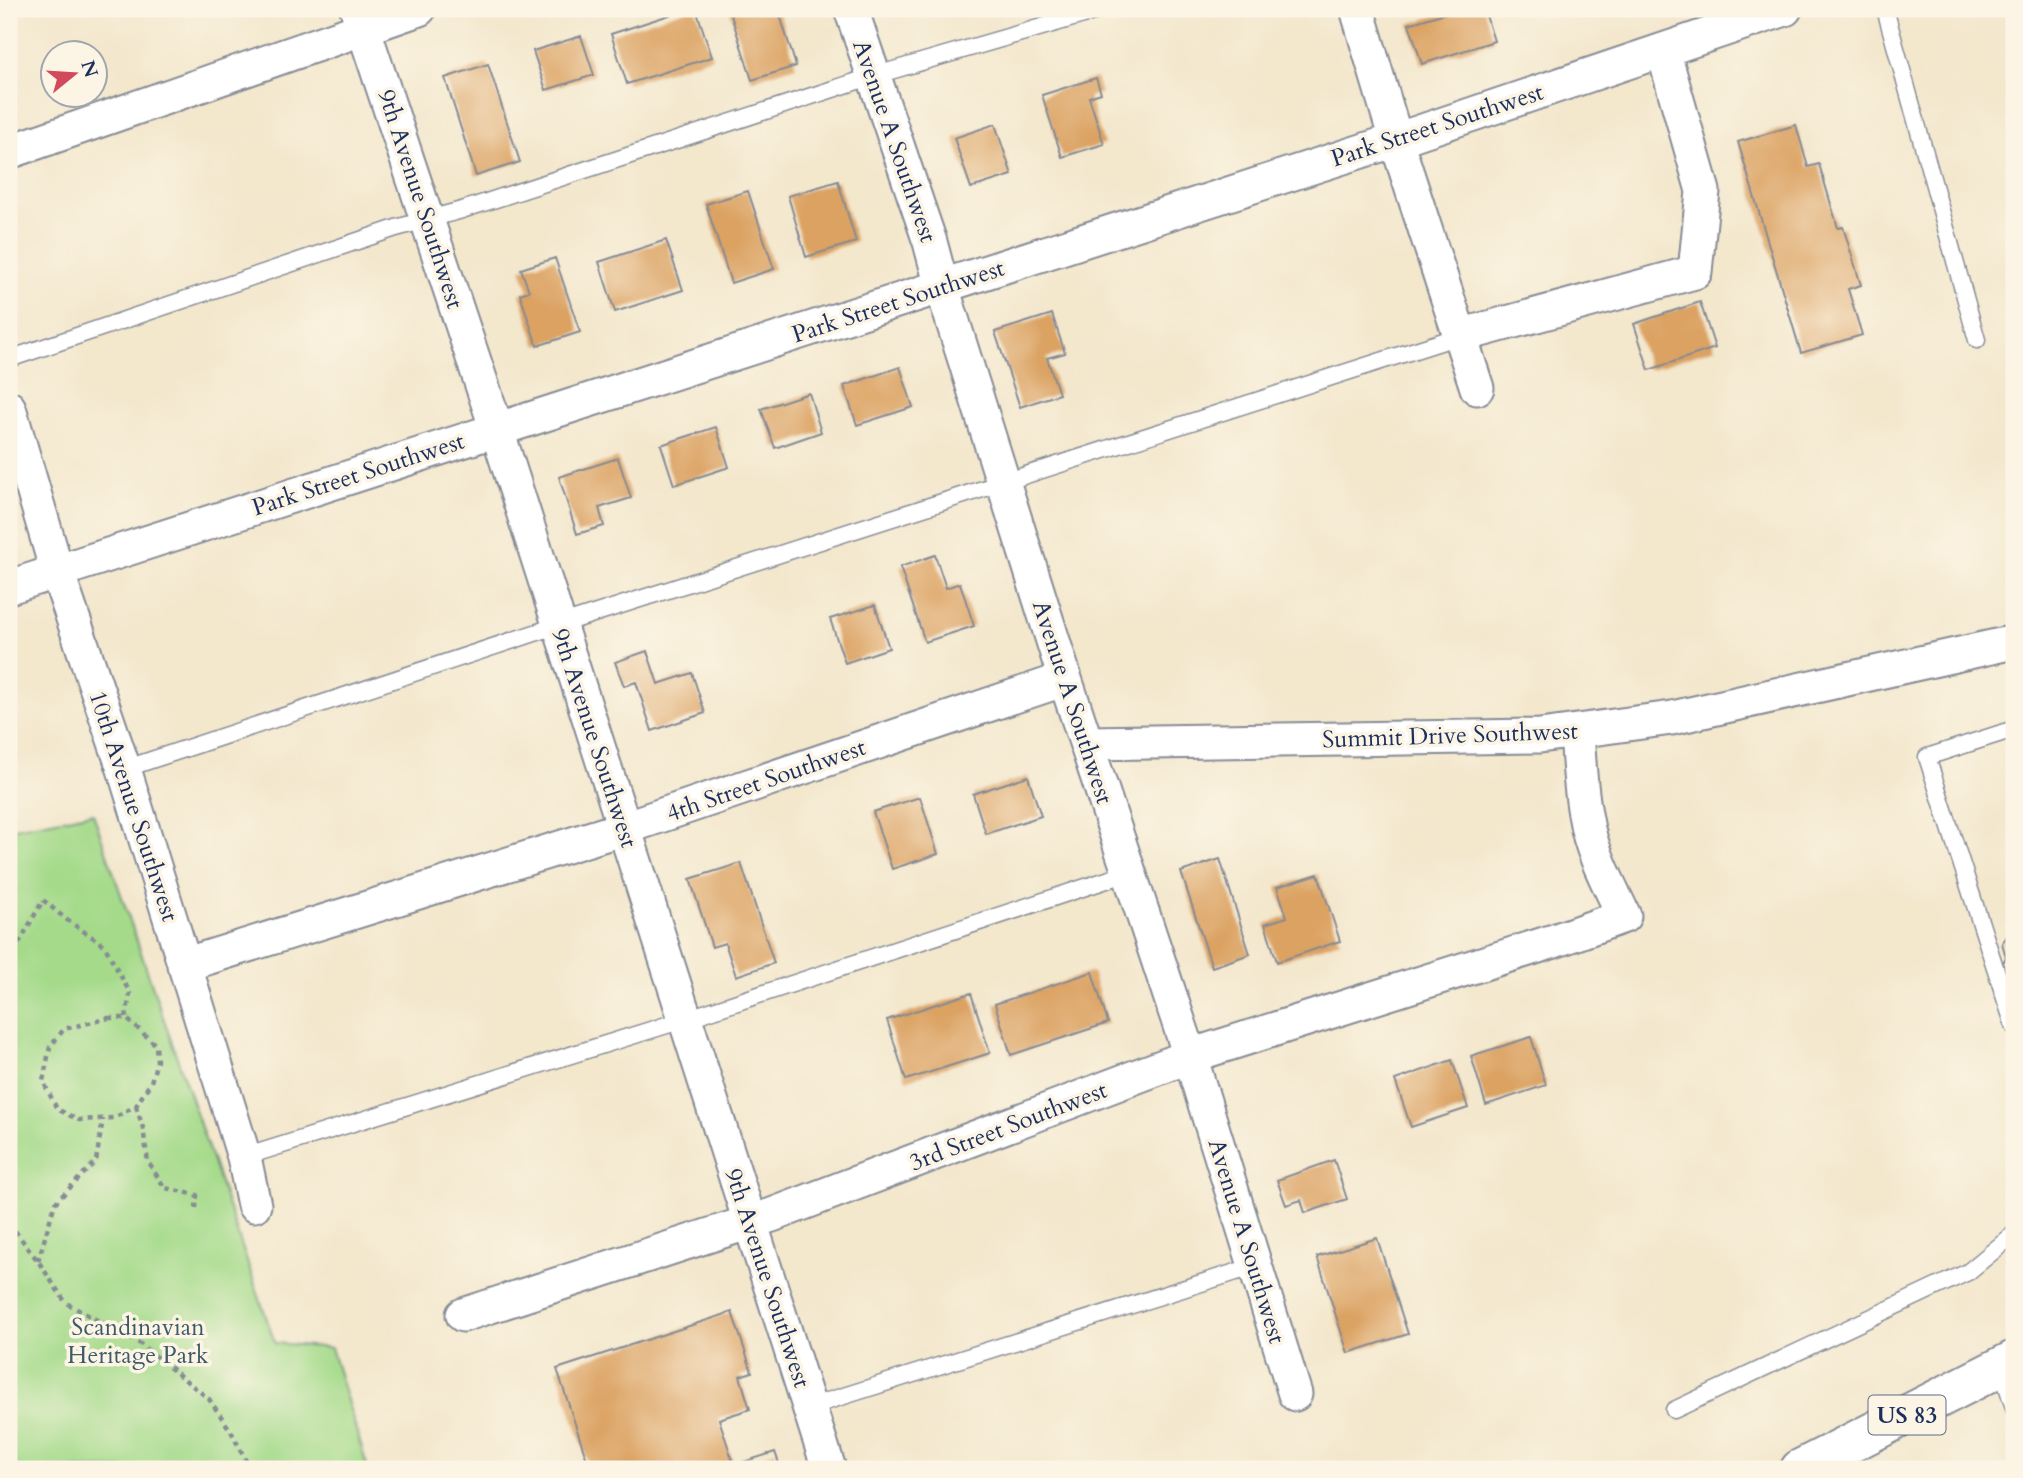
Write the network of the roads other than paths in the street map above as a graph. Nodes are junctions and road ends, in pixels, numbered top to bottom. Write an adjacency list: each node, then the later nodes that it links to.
1 (419, 9): 7 (street)
2 (851, 9): 9 (street, Avenue A Southwest)
3 (1104, 9): 9 (lane)
4 (1357, 9): 10 (street)
5 (1785, 9): 8 (street, Park Street Southwest)
6 (1885, 9): 15 (lane)
7 (360, 19): 11 (street); 12 (street, 9th Avenue Southwest)
8 (1663, 50): 10 (street, Park Street Southwest); 14 (street)
9 (873, 76): 12 (lane); 13 (street, Avenue A Southwest)
10 (1396, 140): 13 (street, Park Street Southwest); 14 (street)
11 (9, 152)
12 (429, 220): 16 (lane); 19 (street, 9th Avenue Southwest)
13 (942, 286): 19 (street, Park Street Southwest); 20 (street, Avenue A Southwest)
14 (1459, 336): 17 (street); 20 (lane)
15 (1977, 340)
16 (9, 359)
17 (1477, 388)
18 (9, 408): 21 (street, 10th Avenue Southwest)
19 (497, 430): 21 (street, Park Street Southwest); 23 (street, 9th Avenue Southwest)
20 (1003, 483): 23 (lane); 25 (street, Avenue A Southwest)
21 (57, 570): 22 (street, Park Street Southwest); 29 (street, 10th Avenue Southwest)
22 (9, 587)
23 (559, 625): 29 (lane); 30 (street, 9th Avenue Southwest)
24 (2014, 642): 27 (street, Summit Drive Southwest)
25 (1065, 679): 28 (street, Avenue A Southwest); 30 (street, 4th Street Southwest)
26 (2014, 729): 34 (lane)
27 (1577, 732): 28 (street, Summit Drive Southwest); 35 (street, 3rd Street Southwest)
28 (1087, 743): 31 (street, Avenue A Southwest)
29 (124, 769): 32 (street, 10th Avenue Southwest)
30 (624, 828): 32 (street, 4th Street Southwest); 33 (street, 9th Avenue Southwest)
31 (1128, 873): 33 (lane); 35 (street, Avenue A Southwest)
32 (184, 964): 36 (street, 10th Avenue Southwest)
33 (685, 1018): 36 (lane); 38 (street, 9th Avenue Southwest)
34 (2014, 1026)
35 (1190, 1056): 38 (street, 3rd Street Southwest); 40 (street, Avenue A Southwest)
36 (244, 1157): 37 (street, 10th Avenue Southwest)
37 (254, 1205)
38 (751, 1222): 41 (street, 3rd Street Southwest); 44 (street, 9th Avenue Southwest)
39 (2014, 1234): 46 (lane)
40 (1255, 1266): 43 (street, Avenue A Southwest); 44 (lane)
41 (463, 1315)
42 (2008, 1364): 45 (lane); 48 (main road, US 83)
43 (1296, 1394)
44 (809, 1407): 47 (street, 9th Avenue Southwest)
45 (2014, 1408)
46 (1674, 1410)
47 (829, 1469)
48 (1800, 1469)

